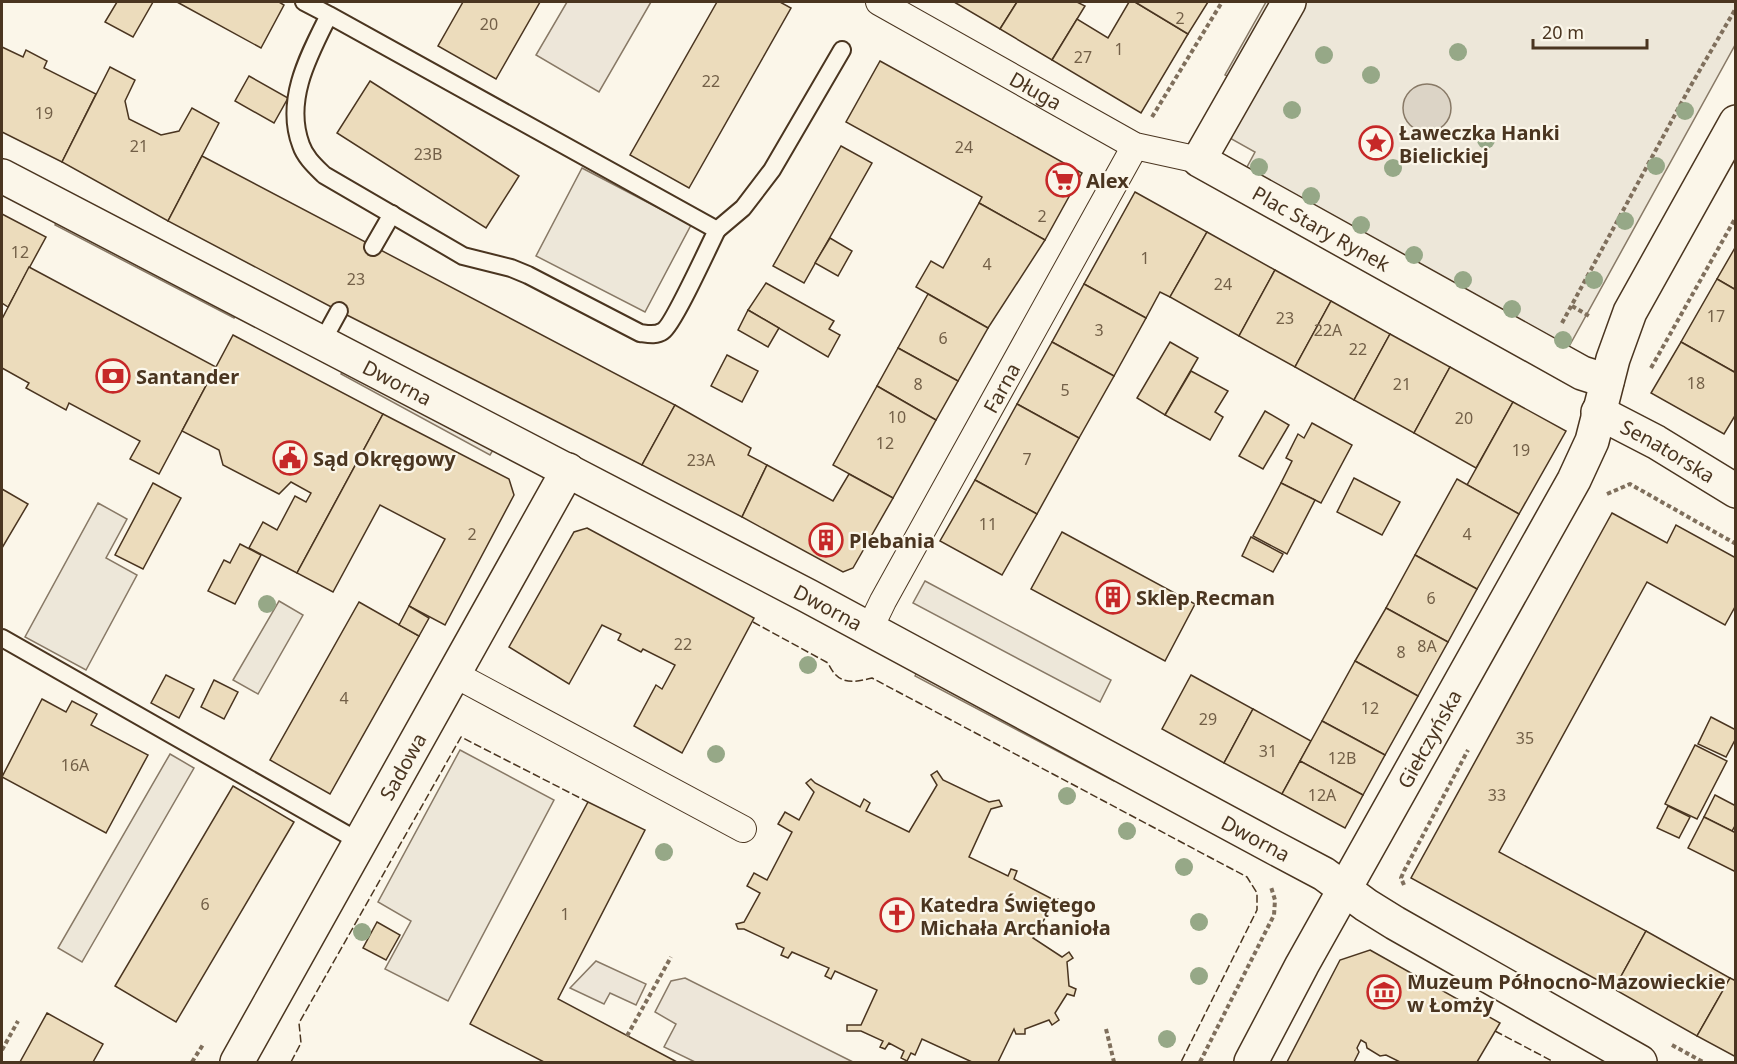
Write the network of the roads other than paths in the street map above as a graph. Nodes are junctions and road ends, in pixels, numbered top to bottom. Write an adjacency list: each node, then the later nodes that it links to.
1 (304, 2): 4 (lane)
2 (1289, 2): 8 (street)
3 (889, 4): 7 (street, Długa)
4 (329, 15): 10 (lane); 11 (lane)
5 (842, 50): 11 (lane)
6 (1736, 122): 15 (street)
7 (1135, 146): 8 (street, Długa); 19 (street, Farna)
8 (1199, 160): 15 (street, Plac Stary Rynek)
9 (2, 176): 14 (street, Dworna)
10 (392, 214): 11 (lane); 12 (lane)
11 (717, 230)
12 (374, 247)
13 (339, 311): 14 (lane)
14 (322, 342): 17 (street, Dworna)
15 (1607, 381): 16 (street)
16 (1598, 412): 18 (street, Senatorska); 24 (street, Giełczyńska)
17 (568, 470): 19 (street, Dworna); 21 (street, Sadowa)
18 (1731, 477)
19 (869, 630): 24 (street, Dworna)
20 (2, 638): 23 (lane)
21 (454, 674): 22 (street); 23 (street, Sadowa)
22 (743, 829)
23 (360, 842): 25 (street, Sadowa)
24 (1344, 890): 26 (street, Giełczyńska); 27 (street, Dworna)
25 (237, 1062)
26 (1251, 1062)
27 (1640, 1062)

